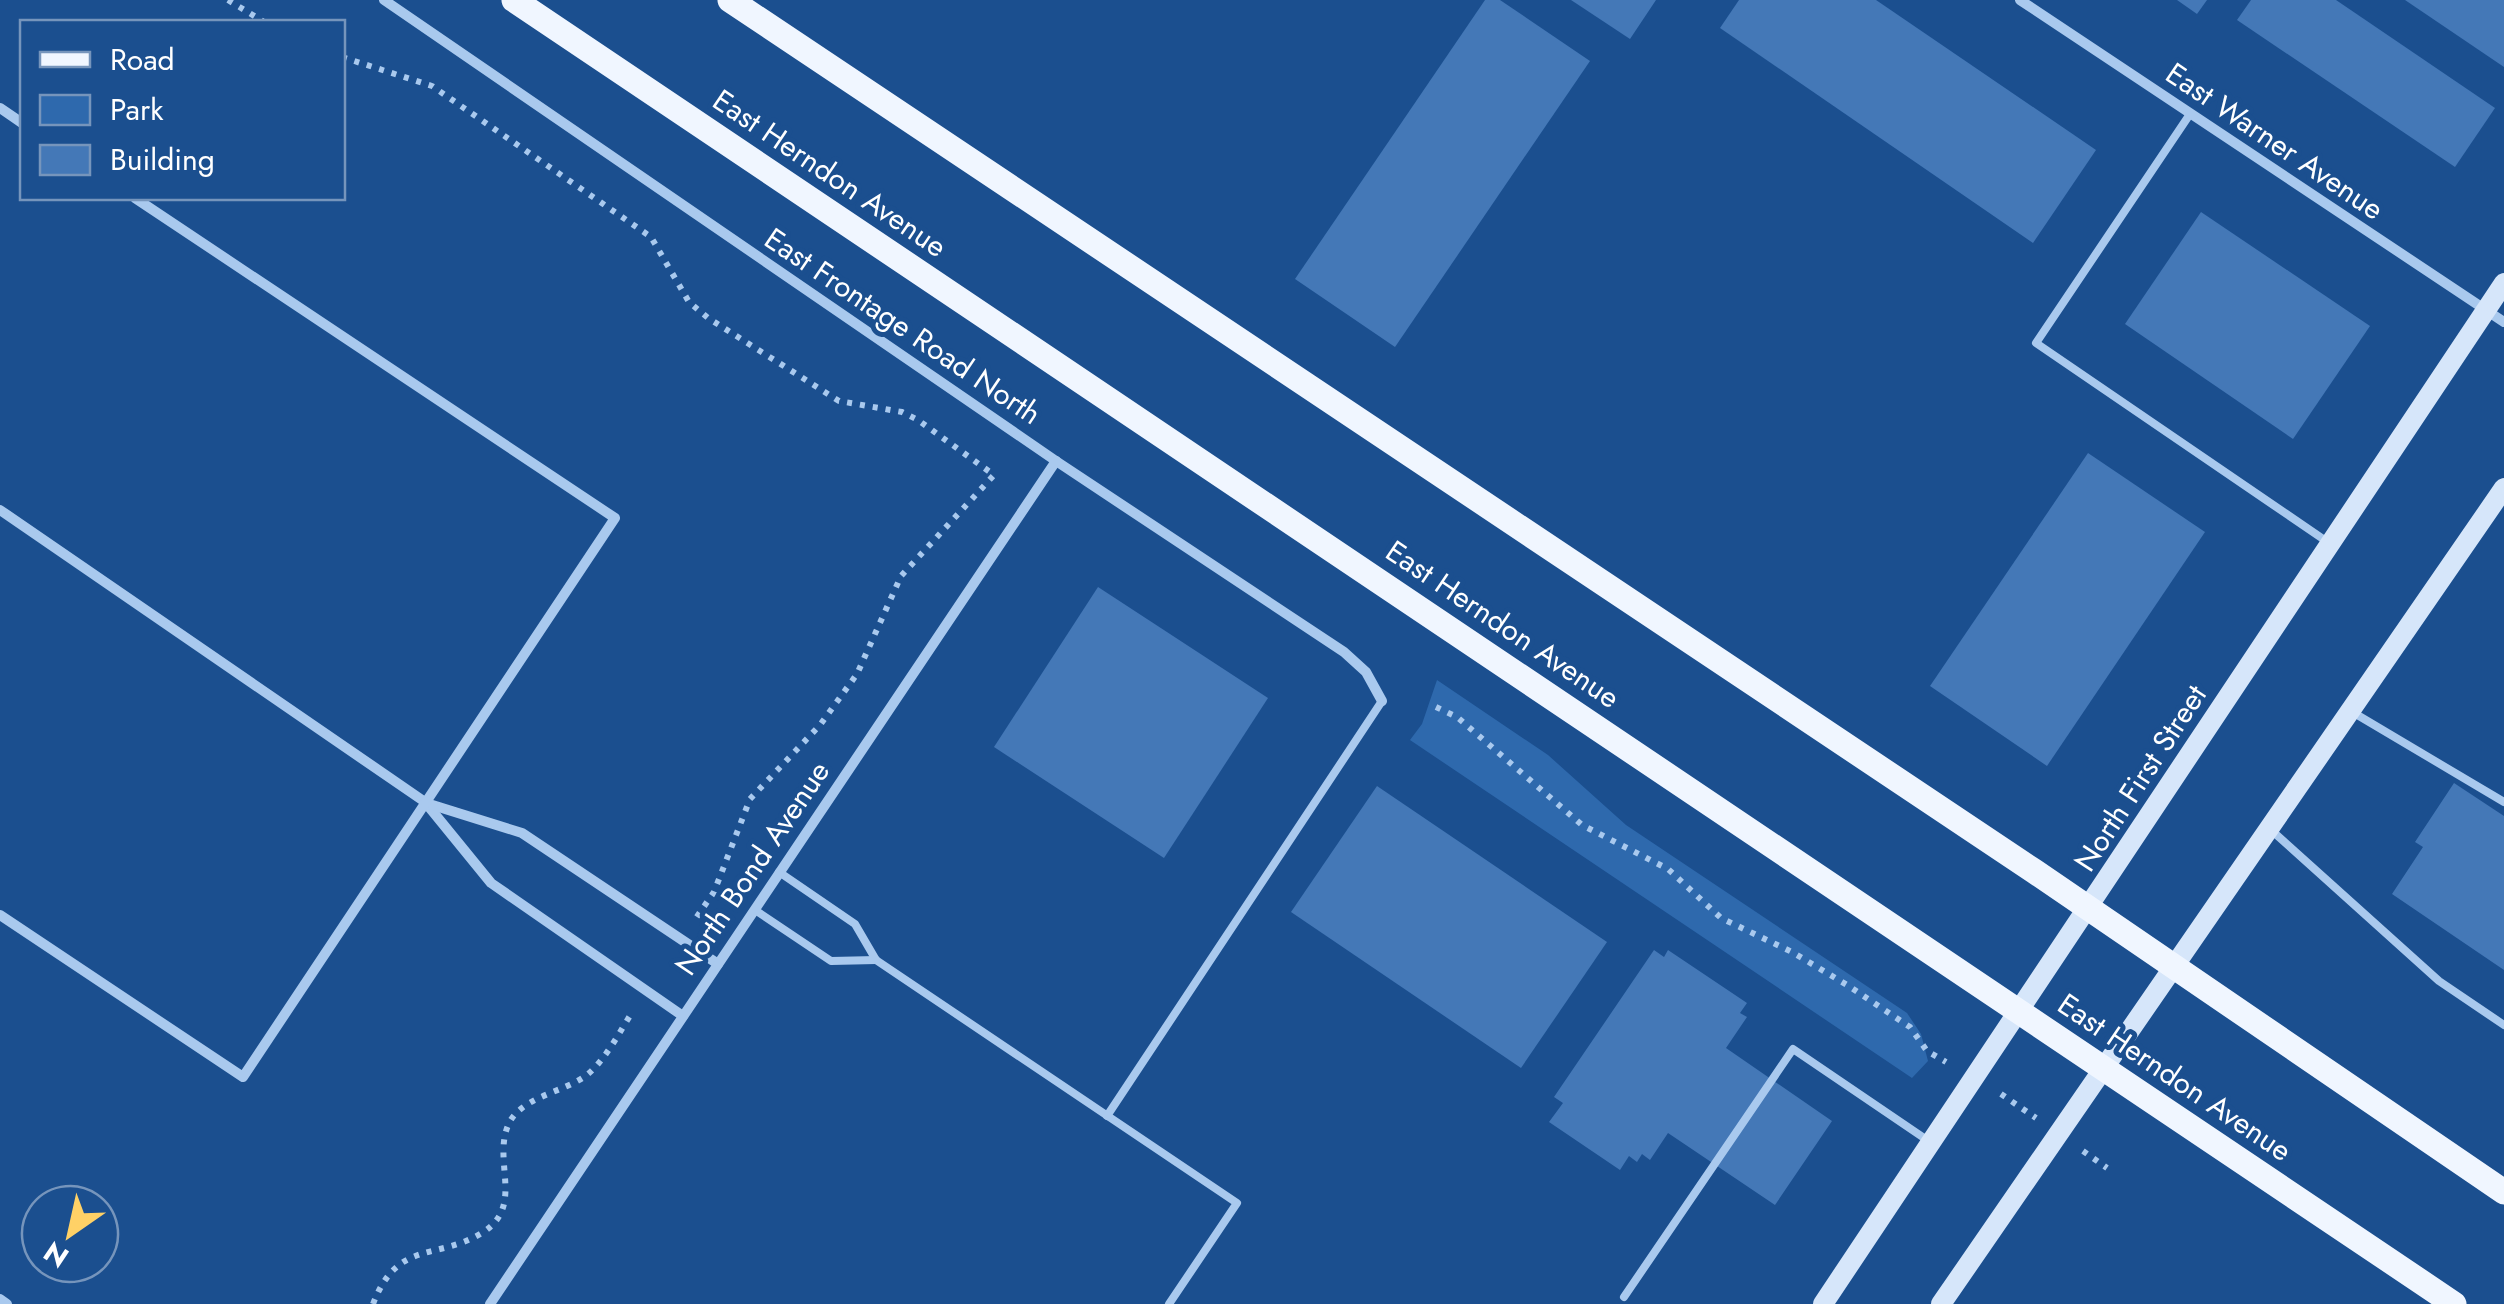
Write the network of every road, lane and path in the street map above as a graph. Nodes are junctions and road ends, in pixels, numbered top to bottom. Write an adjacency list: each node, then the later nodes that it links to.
1 (228, 0): 6 (path)
2 (384, 0): 13 (street, East Frontage Road North)
3 (514, 0): 32 (main road, East Herndon Avenue)
4 (730, 0): 25 (main road)
5 (2020, 0): 8 (street, East Warner Avenue)
6 (261, 20)
7 (345, 59): 27 (path)
8 (2190, 114): 11 (street, East Warner Avenue); 16 (lane)
9 (138, 200): 20 (street)
10 (2504, 283): 11 (main road, North First Street)
11 (2485, 310): 12 (street, East Warner Avenue); 16 (main road, North First Street)
12 (2504, 322)
13 (1056, 461): 17 (street, East Frontage Road North); 23 (street, North Bond Avenue)
14 (2504, 488): 19 (main road)
15 (0, 510): 20 (street)
16 (2329, 542): 25 (main road, North First Street)
17 (1382, 702): 37 (lane)
18 (1436, 707): 36 (path)
19 (2350, 710): 21 (lane); 22 (main road)
20 (425, 802): 26 (street); 27 (street); 31 (street)
21 (2504, 802)
22 (2268, 827): 30 (main road); 34 (lane)
23 (779, 872): 24 (street, North Bond Avenue); 28 (lane)
24 (755, 910): 28 (lane); 29 (street, North Bond Avenue)
25 (2090, 910): 30 (main road); 32 (main road, North First Street)
26 (0, 916)
27 (682, 939): 29 (street)
28 (876, 960): 37 (lane)
29 (718, 964): 33 (street, North Bond Avenue)
30 (2170, 967): 35 (main road); 41 (main road)
31 (647, 990): 33 (street); 45 (path)
32 (2020, 1012): 35 (main road, East Herndon Avenue); 36 (main road, North First Street)
33 (683, 1016): 46 (street, North Bond Avenue)
34 (2504, 1025)
35 (2103, 1067): 38 (main road); 50 (main road, East Herndon Avenue)
36 (1974, 1079): 38 (path); 39 (main road, North First Street)
37 (1107, 1116): 47 (lane)
38 (2057, 1133): 40 (path); 49 (main road)
39 (1931, 1143): 42 (lane); 48 (main road, North First Street)
40 (2106, 1168)
41 (2504, 1192)
42 (1624, 1297)
43 (0, 1300): 44 (street)
44 (7, 1304)
45 (373, 1304)
46 (490, 1304)
47 (1169, 1304)
48 (1823, 1304)
49 (1941, 1304)
50 (2454, 1304)

